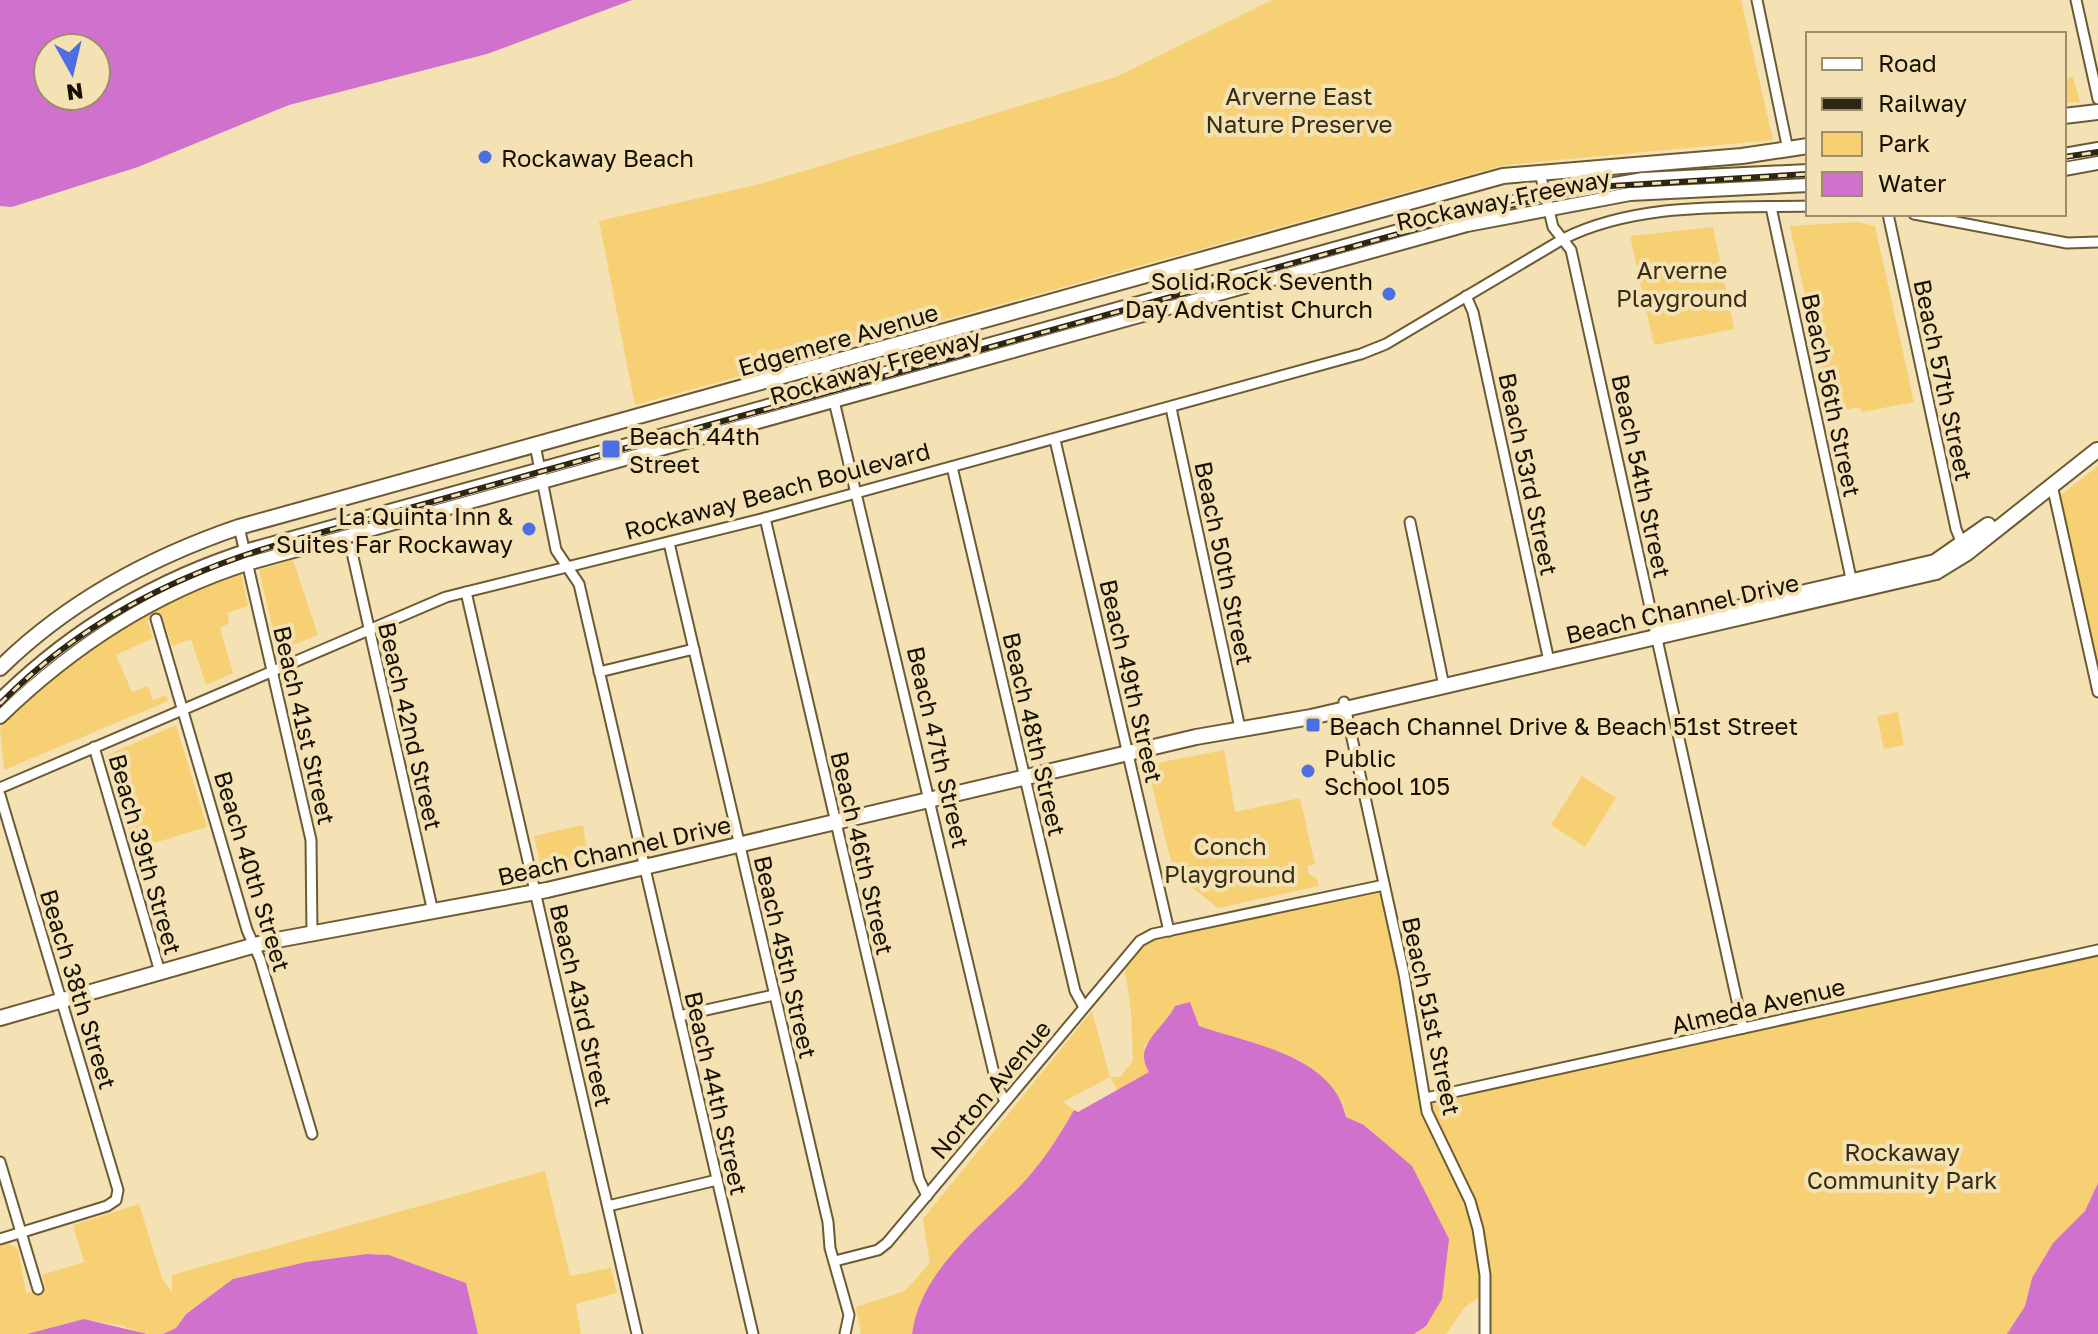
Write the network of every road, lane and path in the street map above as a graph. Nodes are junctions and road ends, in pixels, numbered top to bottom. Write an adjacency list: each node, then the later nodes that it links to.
1 (1757, 0): 8 (street)
2 (2076, 0): 3 (street)
3 (2098, 99)
4 (2098, 112): 5 (main road)
5 (2066, 116)
6 (1806, 146): 8 (main road)
7 (2098, 149): 9 (street)
8 (1788, 150): 13 (main road, Edgemere Avenue)
9 (2066, 155)
10 (2098, 163): 11 (street)
11 (2066, 169)
12 (1806, 171): 15 (street, Rockaway Freeway)
13 (1540, 173): 15 (street, Beach 54th Street); 23 (main road, Edgemere Avenue)
14 (1806, 185): 15 (street, Rockaway Freeway)
15 (1547, 201): 20 (street, Beach 54th Street); 24 (street, Rockaway Freeway)
16 (1806, 206): 17 (street, Rockaway Beach Boulevard)
17 (1771, 207): 20 (street, Rockaway Beach Boulevard); 41 (street, Beach 56th Street)
18 (1888, 216): 38 (street, Beach 57th Street)
19 (1925, 216): 21 (street)
20 (1563, 239): 22 (street, Rockaway Beach Boulevard); 45 (street, Beach 54th Street)
21 (2098, 242)
22 (1466, 296): 25 (street, Rockaway Beach Boulevard); 47 (street, Beach 53rd Street)
23 (824, 365): 24 (street, Beach 47th Street); 27 (main road, Edgemere Avenue)
24 (832, 394): 30 (street, Rockaway Freeway); 32 (street, Beach 47th Street)
25 (1171, 408): 26 (street, Rockaway Beach Boulevard); 57 (street, Beach 50th Street)
26 (1055, 440): 29 (street, Rockaway Beach Boulevard); 59 (street, Beach 49th Street)
27 (535, 445): 30 (street, Beach 44th Street); 35 (main road, Edgemere Avenue)
28 (2097, 450): 31 (main road, Beach Channel Drive)
29 (952, 467): 32 (street, Rockaway Beach Boulevard); 60 (street, Beach 48th Street)
30 (541, 475): 39 (street, Rockaway Freeway); 40 (street, Beach 44th Street)
31 (2051, 484): 38 (main road, Beach Channel Drive); 52 (street)
32 (859, 493): 33 (street, Rockaway Beach Boulevard); 63 (street, Beach 47th Street)
33 (765, 518): 36 (street, Rockaway Beach Boulevard); 64 (street, Beach 46th Street)
34 (1410, 522): 51 (street)
35 (239, 527): 39 (street, Beach 41st Street); 48 (main road, Edgemere Avenue)
36 (669, 543): 40 (street, Rockaway Beach Boulevard); 46 (street, Beach 45th Street)
37 (351, 548): 44 (street, Beach 42nd Street)
38 (1964, 548): 41 (main road, Beach Channel Drive)
39 (246, 558): 49 (street, Beach 41st Street); 53 (street, Rockaway Freeway); 56 (street, Rockaway Freeway)
40 (567, 567): 42 (street, Rockaway Beach Boulevard); 50 (street, Beach 44th Street)
41 (1852, 586): 45 (main road, Beach Channel Drive)
42 (466, 592): 44 (street, Rockaway Beach Boulevard); 68 (street, Beach 43rd Street)
43 (156, 619): 55 (street, Beach 40th Street)
44 (369, 630): 49 (street, Rockaway Beach Boulevard); 69 (street, Beach 42nd Street)
45 (1657, 632): 47 (main road, Beach Channel Drive); 80 (street, Beach 54th Street)
46 (694, 649): 50 (street); 65 (street, Beach 45th Street)
47 (1548, 658): 51 (main road, Beach Channel Drive)
48 (0, 668)
49 (272, 671): 55 (street, Rockaway Beach Boulevard); 71 (street, Beach 41st Street)
50 (599, 672): 66 (street, Beach 44th Street)
51 (1443, 682): 54 (main road, Beach Channel Drive)
52 (2098, 692)
53 (0, 700)
54 (1345, 705): 57 (main road, Beach Channel Drive); 67 (street, Beach 51st Street)
55 (182, 709): 58 (street, Rockaway Beach Boulevard); 72 (street, Beach 40th Street)
56 (0, 717)
57 (1240, 728): 59 (main road, Beach Channel Drive)
58 (94, 747): 61 (street, Rockaway Beach Boulevard); 74 (street, Beach 39th Street)
59 (1128, 753): 60 (main road, Beach Channel Drive); 70 (street, Beach 49th Street)
60 (1025, 777): 63 (main road, Beach Channel Drive); 77 (street, Beach 48th Street)
61 (0, 788)
62 (0, 795): 76 (street, Beach 38th Street)
63 (930, 799): 64 (main road, Beach Channel Drive); 82 (street, Beach 47th Street)
64 (835, 821): 65 (main road, Beach Channel Drive); 86 (street, Beach 46th Street)
65 (740, 844): 66 (main road, Beach Channel Drive); 75 (street, Beach 45th Street)
66 (644, 867): 68 (main road, Beach Channel Drive); 78 (street, Beach 44th Street)
67 (1384, 885): 70 (street, Norton Avenue); 81 (street, Beach 51st Street)
68 (535, 892): 69 (main road, Beach Channel Drive); 87 (street, Beach 43rd Street)
69 (433, 912): 71 (main road, Beach Channel Drive)
70 (1169, 931): 77 (street, Norton Avenue)
71 (312, 933): 72 (main road, Beach Channel Drive)
72 (254, 945): 74 (main road, Beach Channel Drive); 83 (street, Beach 40th Street)
73 (2098, 950): 80 (street, Almeda Avenue)
74 (160, 972): 76 (main road, Beach Channel Drive)
75 (774, 995): 78 (street); 90 (street, Beach 45th Street)
76 (62, 1001): 79 (main road, Beach Channel Drive); 88 (street, Beach 38th Street)
77 (1084, 1007): 82 (street, Norton Avenue)
78 (679, 1016): 85 (street, Beach 44th Street)
79 (0, 1018)
80 (1743, 1028): 81 (street, Almeda Avenue)
81 (1426, 1098): 95 (street, Beach 51st Street)
82 (1005, 1101): 86 (street, Norton Avenue)
83 (312, 1134)
84 (0, 1162): 88 (street)
85 (717, 1180): 87 (street); 93 (street, Beach 44th Street)
86 (927, 1196): 90 (street, Norton Avenue)
87 (608, 1206): 92 (street, Beach 43rd Street)
88 (21, 1232): 89 (street); 91 (street)
89 (0, 1239)
90 (835, 1261): 94 (street, Beach 45th Street)
91 (38, 1289)
92 (637, 1334)
93 (753, 1334)
94 (846, 1334)
95 (1485, 1334)

